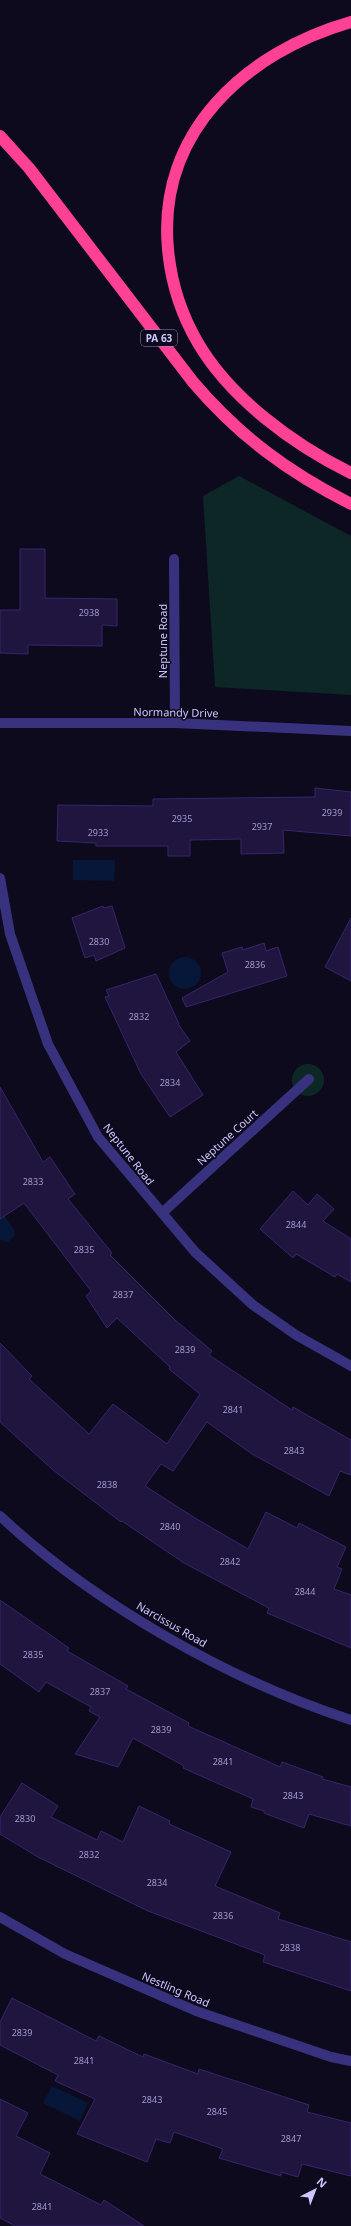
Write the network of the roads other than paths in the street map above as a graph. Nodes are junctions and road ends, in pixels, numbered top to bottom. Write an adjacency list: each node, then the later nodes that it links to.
1 (351, 22): 3 (highway)
2 (0, 136): 4 (highway, PA 63)
3 (351, 473)
4 (351, 504)
5 (174, 559): 7 (street, Neptune Road)
6 (0, 723): 7 (street, Normandy Drive)
7 (175, 723): 8 (street, Normandy Drive)
8 (351, 731)
9 (0, 878): 11 (street, Neptune Road)
10 (309, 1079): 11 (street, Neptune Court)
11 (162, 1213): 12 (street, Neptune Road)
12 (351, 1366)
13 (0, 1516): 14 (street, Narcissus Road)
14 (351, 1720)
15 (0, 1917): 16 (street, Nestling Road)
16 (351, 2061)

